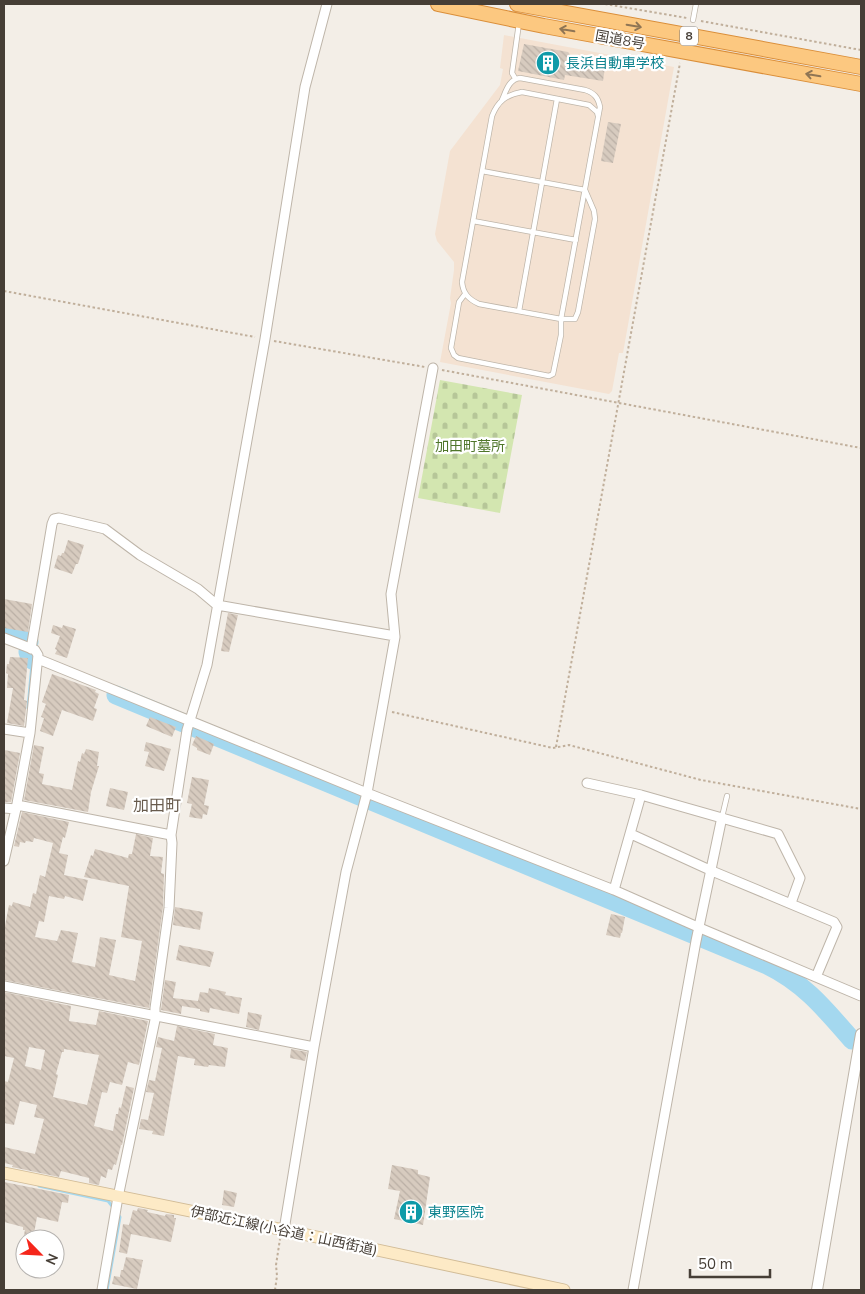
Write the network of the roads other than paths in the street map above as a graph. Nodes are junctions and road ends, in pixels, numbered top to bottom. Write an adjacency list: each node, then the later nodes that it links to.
1 (327, 4): 23 (street)
2 (438, 4): 6 (highway, 国道8号 / 8)
3 (517, 4): 7 (highway, 国道8号 / 8, one-way to 7)
4 (696, 4): 5 (lane)
5 (693, 20)
6 (519, 21): 8 (lane); 9 (highway, 国道8号 / 8, one-way to 6)
7 (861, 67)
8 (515, 78): 11 (lane); 12 (lane)
9 (861, 84)
10 (557, 99): 11 (lane); 12 (lane); 14 (lane)
11 (502, 100): 13 (lane)
12 (598, 116): 15 (lane)
13 (482, 171): 14 (lane); 16 (lane)
14 (542, 182): 15 (lane); 17 (lane)
15 (585, 190): 18 (lane); 21 (lane)
16 (473, 220): 17 (lane); 19 (lane)
17 (533, 232): 18 (lane); 20 (lane)
18 (576, 240): 21 (lane)
19 (465, 294): 20 (lane); 21 (lane)
20 (518, 311): 21 (lane)
21 (561, 319)
22 (433, 368): 24 (street)
23 (217, 605): 24 (street); 26 (street); 28 (street)
24 (395, 636): 34 (street)
25 (4, 638): 26 (street)
26 (31, 649): 27 (street)
27 (38, 659): 28 (street); 30 (street)
28 (188, 723): 34 (street); 39 (street)
29 (4, 729): 30 (street)
30 (30, 733): 35 (street)
31 (587, 783): 32 (street)
32 (641, 795): 37 (street); 38 (street)
33 (727, 796): 37 (lane)
34 (366, 797): 42 (street); 50 (street)
35 (16, 807): 36 (street); 39 (street); 40 (street)
36 (4, 808)
37 (722, 817): 41 (street); 43 (street)
38 (631, 834): 41 (street); 42 (street)
39 (171, 835): 48 (street)
40 (4, 861)
41 (712, 870): 43 (street); 44 (street)
42 (614, 890): 44 (street)
43 (791, 903): 45 (street)
44 (698, 934): 45 (street); 56 (street)
45 (816, 977): 47 (street)
46 (4, 986): 48 (street)
47 (861, 996)
48 (155, 1015): 50 (street); 52 (street)
49 (861, 1034): 57 (street)
50 (314, 1046): 53 (street)
51 (4, 1173): 52 (main road, 伊部近江線(小谷道：山西街道))
52 (118, 1197): 53 (main road, 伊部近江線(小谷道：山西街道)); 54 (street)
53 (284, 1230): 55 (main road, 伊部近江線(小谷道：山西街道))
54 (102, 1290)
55 (564, 1290)
56 (633, 1290)
57 (817, 1290)

